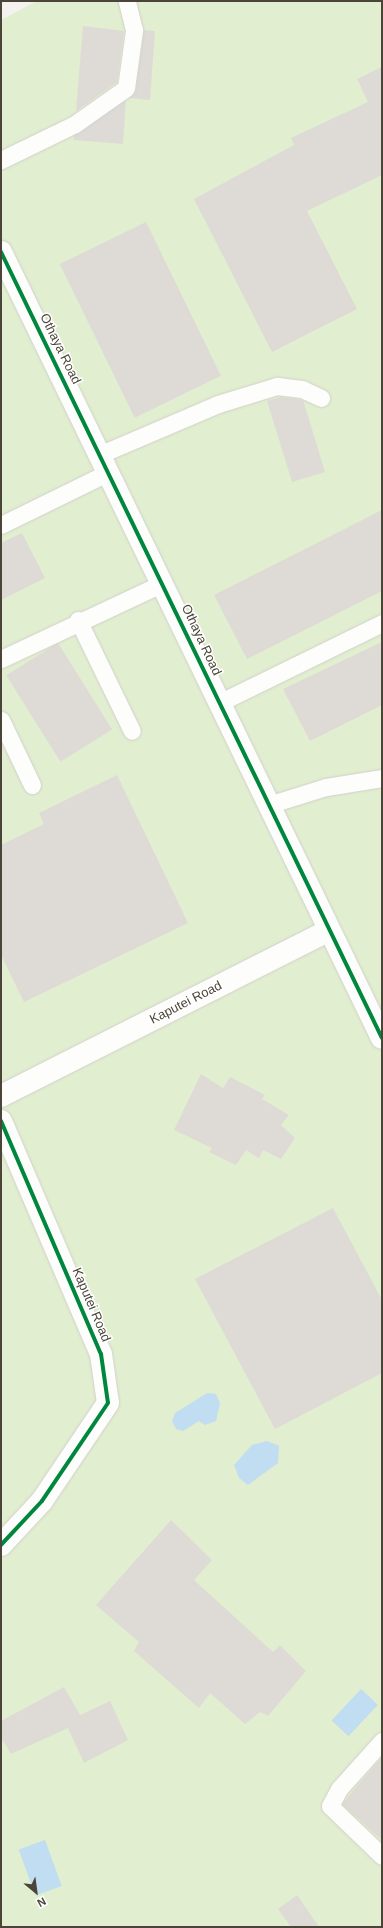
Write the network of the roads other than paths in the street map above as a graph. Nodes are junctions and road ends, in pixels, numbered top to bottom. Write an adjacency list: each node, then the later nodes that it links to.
1 (128, 1): 2 (lane)
2 (1, 160)
3 (1, 252): 5 (street, Othaya Road)
4 (321, 398): 5 (lane)
5 (105, 463): 6 (lane); 7 (street, Othaya Road)
6 (1, 525)
7 (163, 583): 8 (lane); 11 (street, Othaya Road)
8 (78, 620): 10 (lane); 13 (lane)
9 (382, 623): 11 (lane)
10 (1, 659)
11 (219, 703): 16 (street, Othaya Road)
12 (1, 720): 15 (lane)
13 (132, 731)
14 (382, 778): 16 (lane)
15 (32, 785)
16 (268, 804): 17 (street, Othaya Road)
17 (328, 931): 18 (street, Othaya Road); 19 (street, Kaputei Road)
18 (382, 1038)
19 (1, 1096)
20 (1, 1121): 21 (street, Kaputei Road)
21 (1, 1545)
22 (382, 1741): 23 (lane)
23 (382, 1856)

